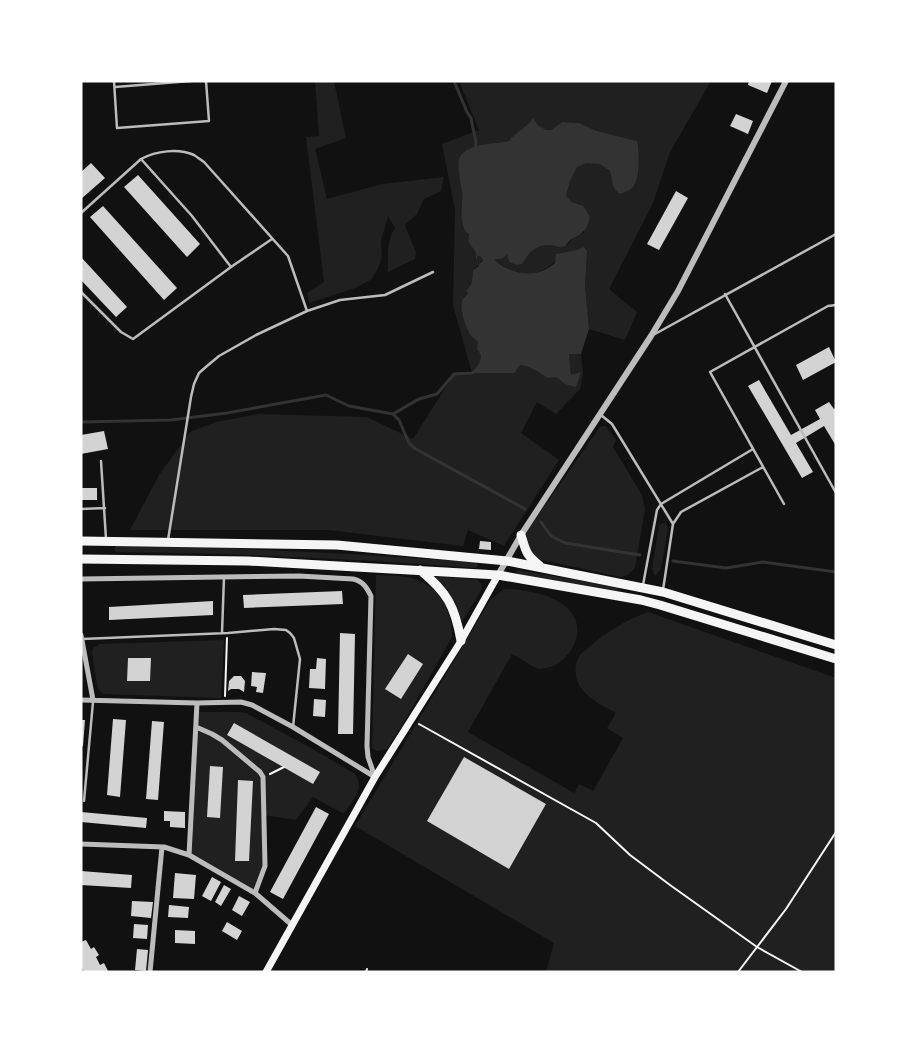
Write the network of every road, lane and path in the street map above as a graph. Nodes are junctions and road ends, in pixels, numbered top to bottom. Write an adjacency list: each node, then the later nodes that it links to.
1 (114, 81): 5 (lane)
2 (191, 81): 5 (lane)
3 (206, 81): 5 (lane)
4 (786, 81): 16 (street)
5 (115, 87)
6 (141, 160): 7 (lane); 9 (lane); 10 (lane)
7 (81, 213)
8 (836, 234): 13 (lane)
9 (272, 239): 10 (lane); 15 (lane)
10 (231, 267): 12 (lane)
11 (434, 272): 15 (lane)
12 (81, 292)
13 (725, 294): 16 (lane); 17 (lane)
14 (836, 305): 17 (lane)
15 (307, 311): 31 (lane)
16 (651, 336): 18 (street)
17 (755, 347): 19 (lane); 22 (lane)
18 (600, 414): 23 (lane); 28 (street)
19 (753, 449): 21 (lane); 23 (lane)
20 (101, 461): 25 (lane)
21 (763, 467): 24 (lane); 27 (lane)
22 (836, 493)
23 (661, 504): 27 (lane); 40 (lane)
24 (784, 504)
25 (105, 508): 26 (lane); 30 (lane)
26 (81, 509)
27 (674, 524): 41 (lane)
28 (521, 535): 34 (street); 35 (highway)
29 (81, 541): 30 (highway)
30 (106, 541): 31 (highway); 33 (highway)
31 (167, 542): 34 (highway)
32 (81, 559): 33 (highway)
33 (106, 559): 36 (highway)
34 (507, 561): 35 (highway); 37 (street)
35 (542, 568): 40 (highway)
36 (420, 570): 37 (highway); 47 (highway)
37 (498, 575): 42 (highway); 47 (main road)
38 (224, 577): 39 (street); 44 (lane); 59 (street)
39 (81, 579)
40 (642, 587): 41 (highway); 42 (highway)
41 (663, 592): 43 (highway); 48 (highway)
42 (641, 600): 43 (highway)
43 (660, 605): 49 (highway)
44 (222, 633): 45 (lane); 46 (lane)
45 (228, 633): 53 (path); 56 (lane)
46 (82, 637): 51 (street)
47 (461, 641): 54 (main road)
48 (836, 645)
49 (836, 659)
50 (81, 700): 51 (street)
51 (93, 700): 52 (street); 60 (lane)
52 (197, 703): 53 (street); 55 (street)
53 (224, 703): 56 (street)
54 (411, 720): 59 (main road); 67 (path)
55 (196, 727): 58 (street); 64 (street)
56 (293, 727): 59 (street)
57 (284, 767): 58 (path)
58 (263, 777): 65 (street)
59 (375, 777): 66 (main road)
60 (84, 800)
61 (836, 832): 67 (path)
62 (81, 844): 63 (street)
63 (162, 846): 64 (street); 68 (street)
64 (189, 855): 65 (street)
65 (255, 893): 66 (street)
66 (292, 925): 69 (main road)
67 (757, 947): 70 (path); 71 (path)
68 (150, 972)
69 (266, 972)
70 (738, 972)
71 (802, 972)

